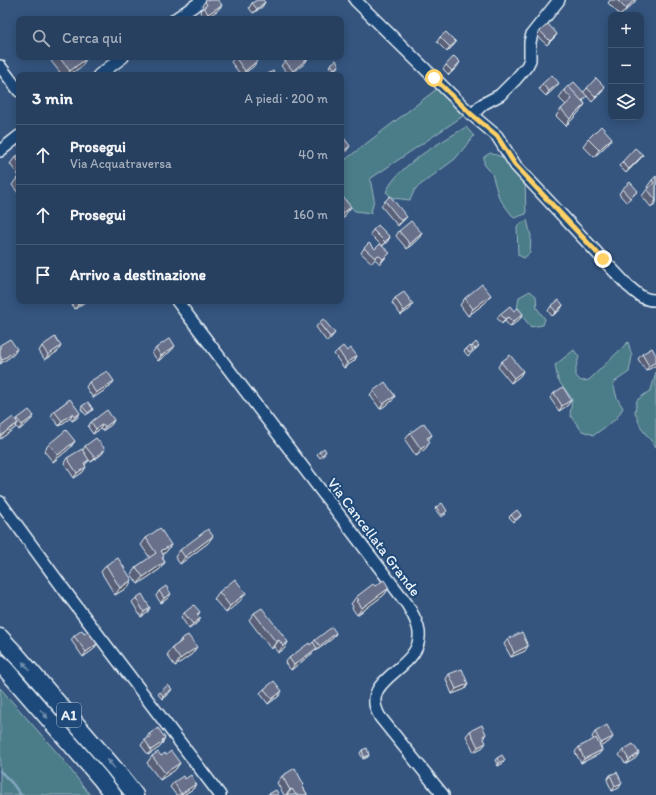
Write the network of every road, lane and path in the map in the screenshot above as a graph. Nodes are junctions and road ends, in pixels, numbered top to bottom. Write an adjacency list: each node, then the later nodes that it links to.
1 (203, 0): 4 (street)
2 (356, 0): 9 (street)
3 (559, 0): 9 (street)
4 (179, 16)
5 (119, 60): 7 (street)
6 (0, 66): 8 (street)
7 (104, 72)
8 (16, 87)
9 (472, 115): 12 (street)
10 (16, 138): 11 (street)
11 (0, 151)
12 (656, 300)
13 (179, 304): 20 (street, Via Cancellata Grande)
14 (0, 502): 19 (street)
15 (0, 637): 18 (highway, A1, one-way to 15)
16 (0, 663): 17 (highway, A1, one-way to 17)
17 (113, 795)
18 (135, 795)
19 (220, 795)
20 (443, 795)

